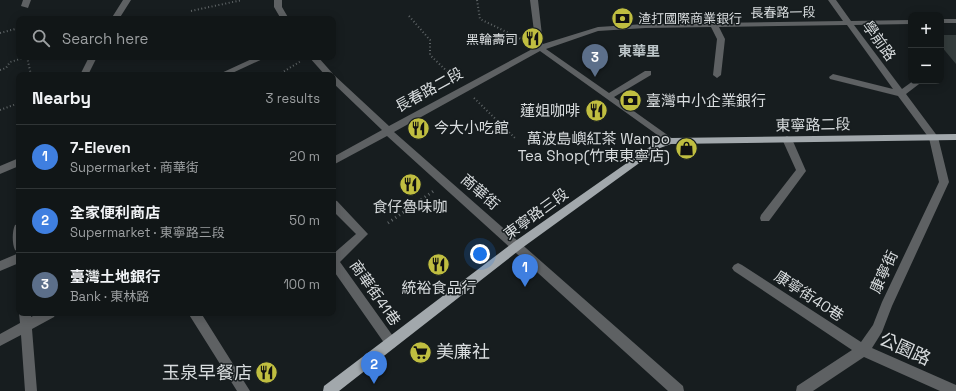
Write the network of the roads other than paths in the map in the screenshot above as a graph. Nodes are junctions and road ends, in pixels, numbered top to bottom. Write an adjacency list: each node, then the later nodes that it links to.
1 (127, 0): 5 (street)
2 (278, 0): 6 (street)
3 (534, 0): 12 (street)
4 (832, 0): 10 (street, 學前路)
5 (118, 16)
6 (283, 16)
7 (944, 21): 8 (street)
8 (956, 21)
9 (908, 22): 10 (street, 長春路一段)
10 (849, 23): 11 (street, 長春路一段); 24 (street, 學前路)
11 (714, 25): 12 (street, 長春路一段); 20 (street)
12 (540, 48): 25 (street); 26 (street, 長春路二段)
13 (92, 60): 16 (street)
14 (256, 60): 17 (street)
15 (316, 60): 18 (street)
16 (86, 72)
17 (228, 72)
18 (327, 72)
19 (648, 73): 25 (street)
20 (717, 75)
21 (833, 77): 24 (street)
22 (336, 81): 26 (street, 商華街)
23 (914, 84): 24 (street)
24 (901, 94): 27 (street, 學前路)
25 (608, 97): 30 (street)
26 (388, 130): 31 (street, 長春路二段); 36 (street, 商華街)
27 (933, 137): 28 (main road, 東寧路二段); 29 (main road, 東寧路二段); 48 (street, 康寧街)
28 (956, 137)
29 (786, 139): 30 (main road, 東寧路二段); 35 (street)
30 (670, 142): 36 (main road, 東寧路三段)
31 (336, 159)
32 (16, 163): 33 (street)
33 (0, 170)
34 (336, 207): 37 (street)
35 (765, 218)
36 (518, 245): 47 (main road, 東寧路三段); 53 (street, 商華街)
37 (336, 258)
38 (16, 259): 40 (street)
39 (336, 265): 47 (street, 商華街41巷)
40 (0, 266)
41 (738, 268): 48 (street, 康寧街40巷)
42 (25, 316): 45 (street)
43 (44, 316): 45 (street)
44 (196, 316): 51 (street)
45 (26, 326): 46 (street); 50 (street)
46 (0, 340)
47 (391, 343): 52 (main road, 東寧路三段)
48 (863, 350): 49 (street, 康寧街); 54 (street, 公園路)
49 (805, 390)
50 (31, 391)
51 (244, 391)
52 (328, 391)
53 (678, 391)
54 (955, 391)

